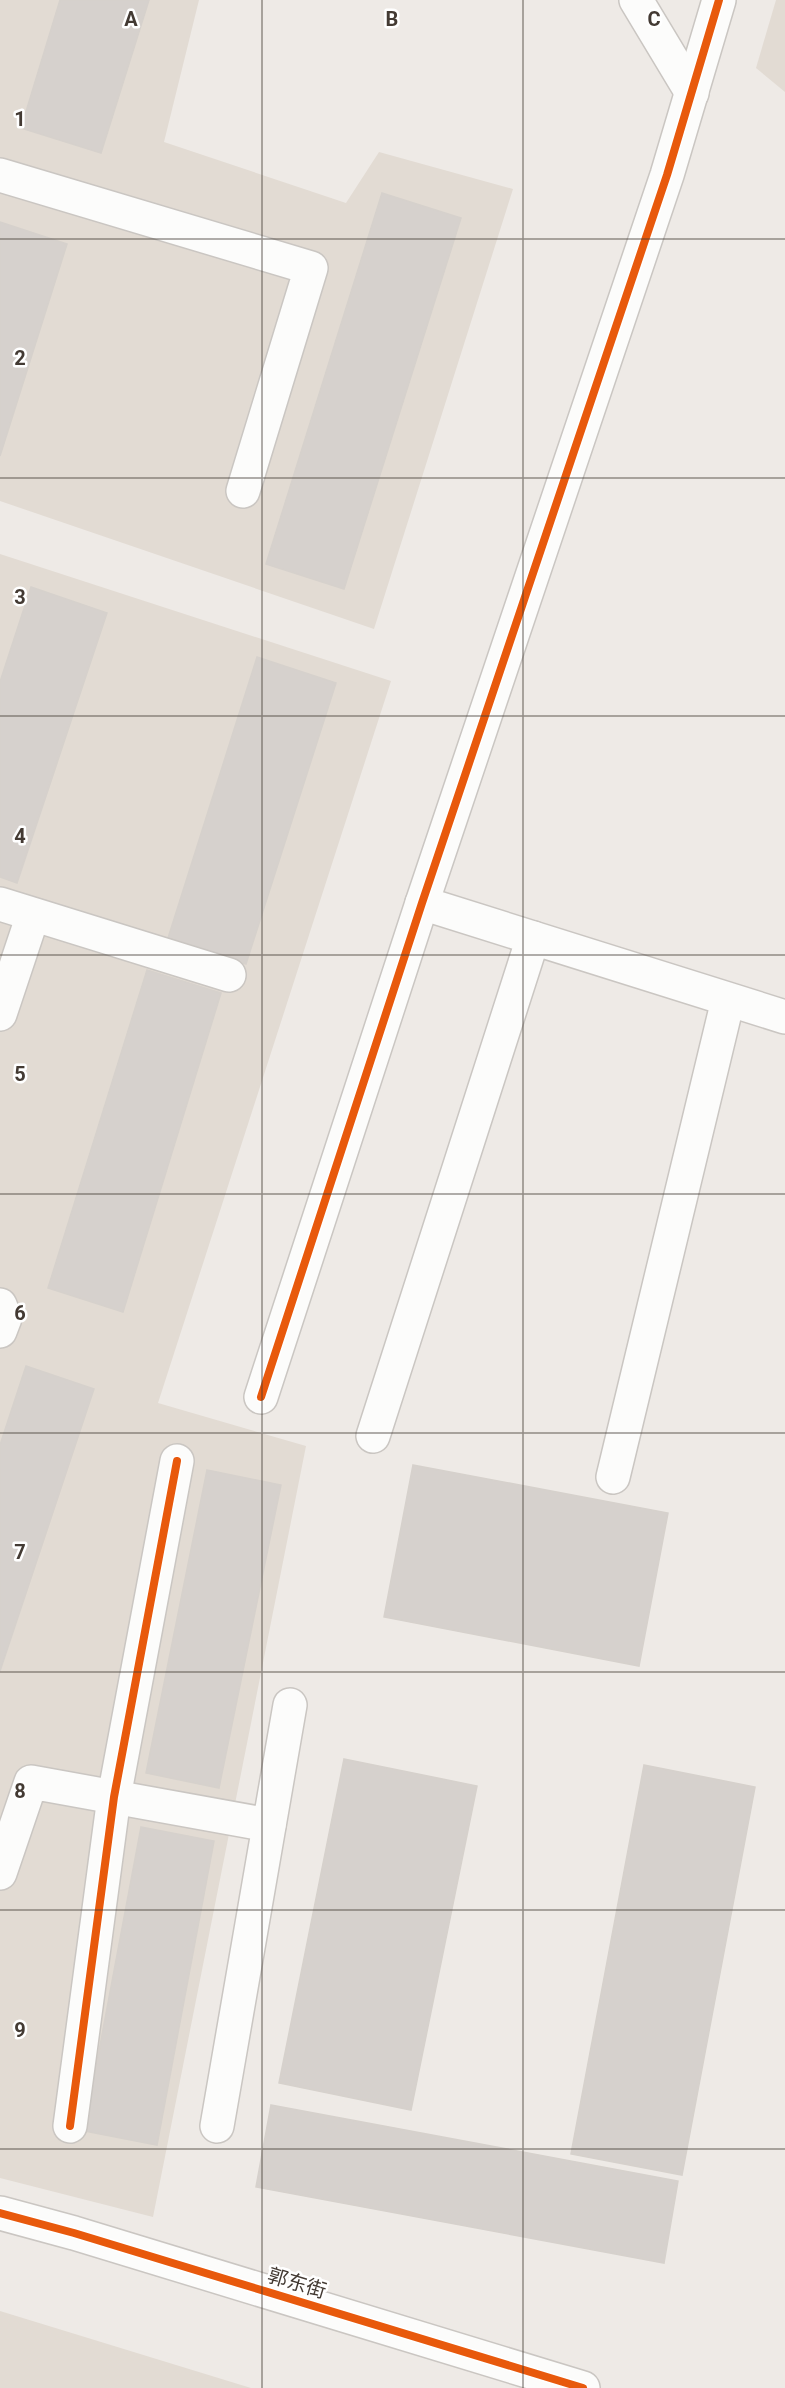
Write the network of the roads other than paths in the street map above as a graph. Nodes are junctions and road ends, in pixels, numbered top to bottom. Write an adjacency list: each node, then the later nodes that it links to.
1 (636, 0): 3 (street)
2 (719, 0): 3 (street)
3 (693, 93): 6 (street)
4 (0, 175): 5 (street)
5 (243, 491)
6 (422, 903): 9 (street); 16 (street)
7 (0, 904): 8 (street)
8 (33, 915): 10 (street); 12 (street)
9 (532, 938): 11 (street); 17 (street)
10 (229, 975)
11 (728, 1000): 13 (street); 19 (street)
12 (0, 1014)
13 (785, 1017)
14 (0, 1305): 15 (street)
15 (0, 1331)
16 (261, 1397)
17 (373, 1436)
18 (177, 1461): 21 (street)
19 (613, 1477)
20 (290, 1705): 22 (street)
21 (114, 1797): 22 (street); 23 (street); 24 (street)
22 (269, 1825): 25 (street)
23 (0, 1874)
24 (70, 2126)
25 (217, 2127)
26 (0, 2213): 27 (street, 郭东街)
27 (583, 2388)

